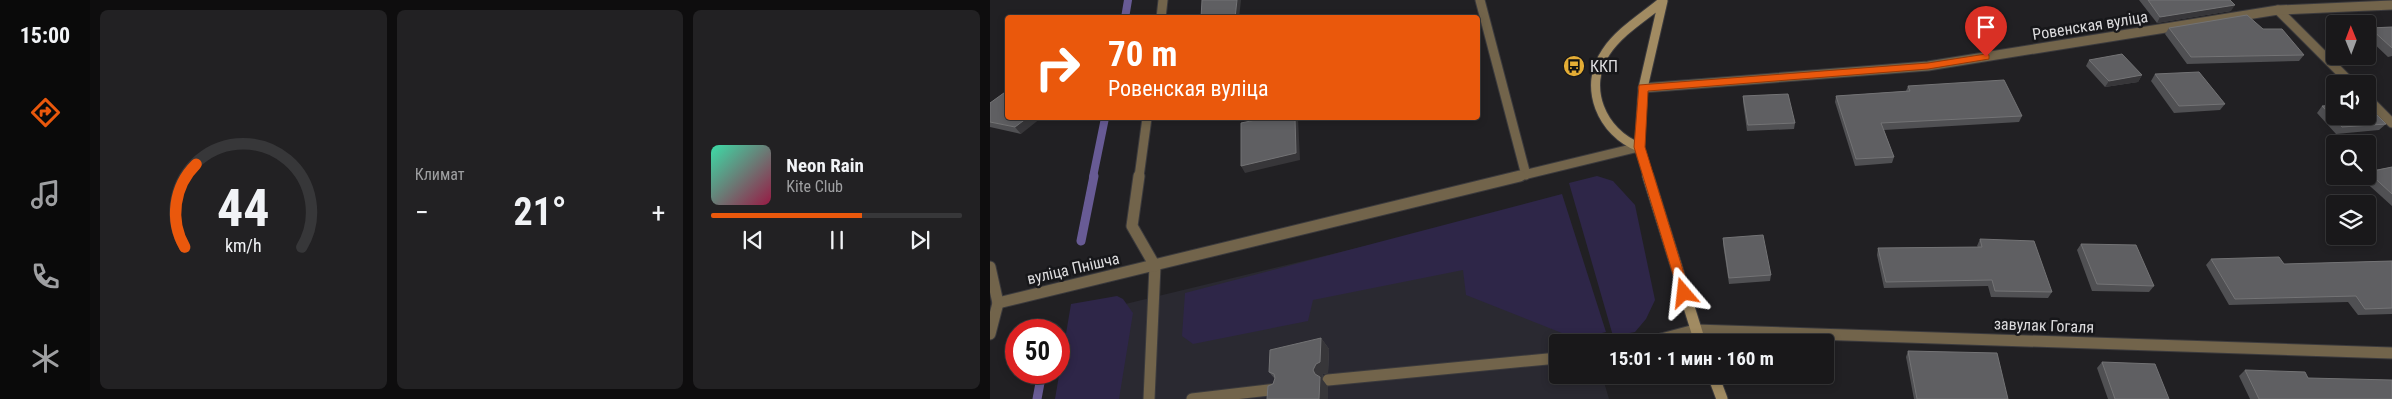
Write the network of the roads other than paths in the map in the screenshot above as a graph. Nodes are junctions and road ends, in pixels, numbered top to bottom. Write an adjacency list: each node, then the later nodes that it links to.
1 (1164, 0): 6 (street)
2 (1480, 0): 13 (street)
3 (1664, 0): 8 (main road); 12 (main road)
4 (2392, 5): 5 (street, Ровенская вуліца)
5 (2278, 10): 7 (street); 8 (street, Ровенская вуліца)
6 (1162, 15)
7 (2343, 75)
8 (1643, 88): 12 (main road)
9 (2376, 107): 11 (street)
10 (1147, 120): 14 (street)
11 (2392, 123)
12 (1639, 147): 13 (street, вуліца Пнішча); 17 (main road)
13 (1526, 175): 14 (street, вуліца Пнішча)
14 (1155, 266): 16 (street, вуліца Пнішча); 27 (street)
15 (990, 267): 16 (street)
16 (994, 304): 18 (street)
17 (1695, 330): 19 (street, завулак Гогаля); 20 (main road); 21 (street, завулак Гогаля)
18 (990, 334)
19 (1680, 334)
20 (1697, 334)
21 (2392, 353)
22 (1549, 359): 23 (street)
23 (1328, 380)
24 (1716, 384): 29 (main road)
25 (1277, 389): 26 (street)
26 (1231, 397): 28 (street)
27 (1149, 399)
28 (1192, 399)
29 (1722, 399)

